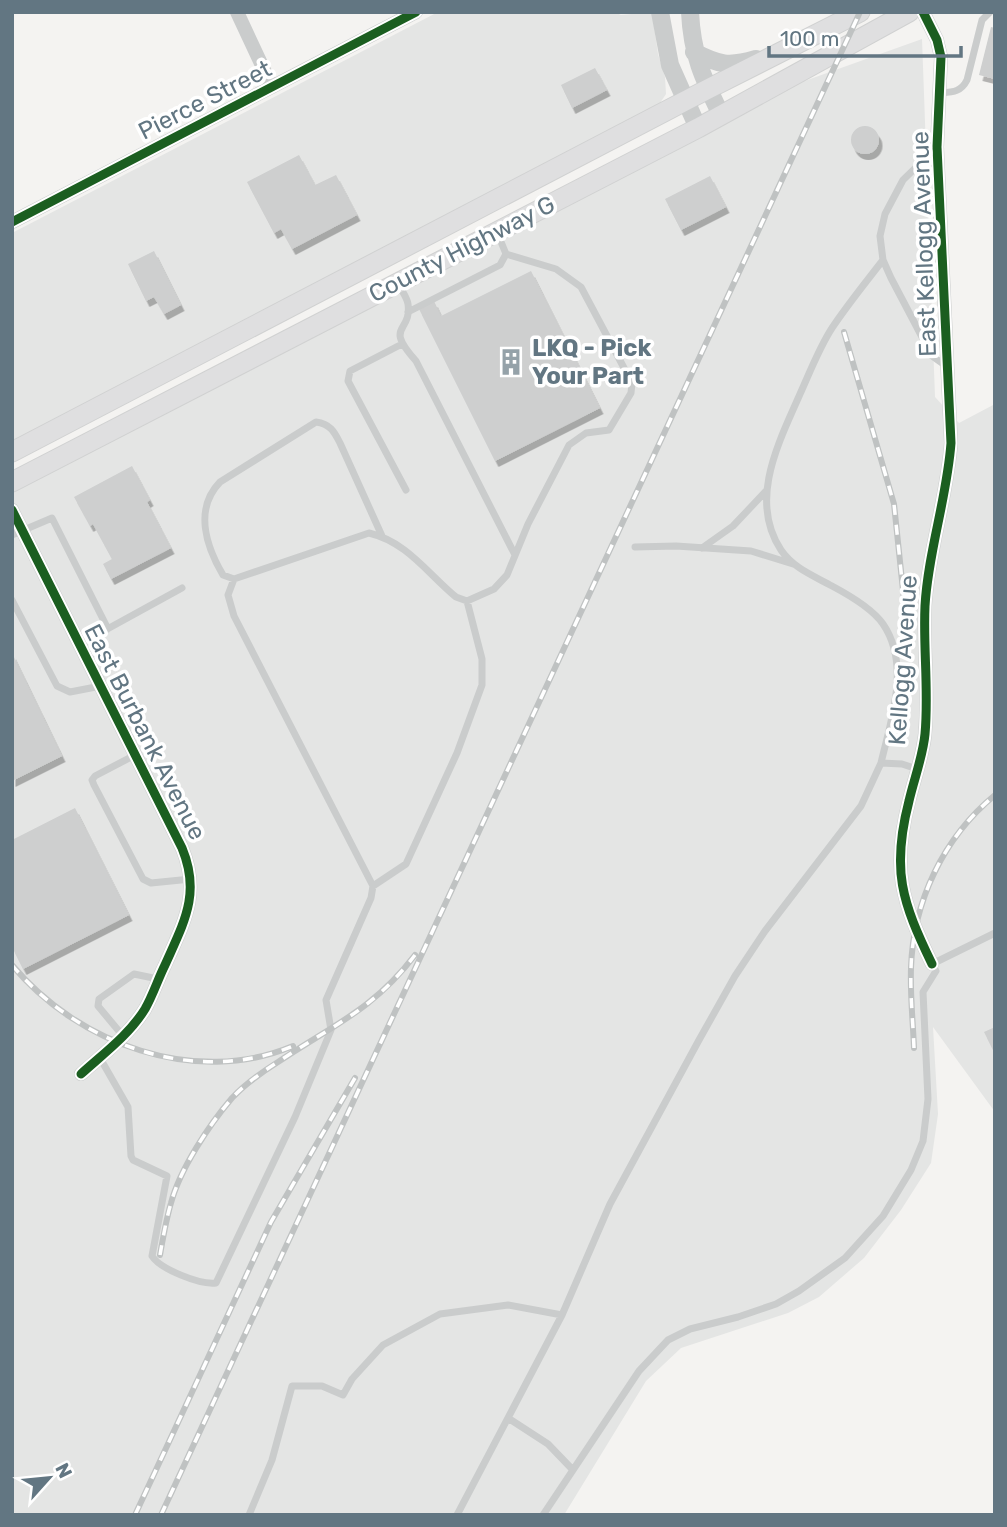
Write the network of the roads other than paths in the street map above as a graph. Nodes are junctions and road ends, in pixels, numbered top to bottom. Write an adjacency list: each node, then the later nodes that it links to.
1 (237, 12): 11 (street)
2 (416, 12): 11 (street, Pierce Street)
3 (660, 12): 14 (street)
4 (690, 12): 9 (street)
5 (860, 12): 10 (main road, County Highway G)
6 (909, 12): 15 (main road, County Highway G)
7 (923, 12): 13 (street, East Kellogg Avenue)
8 (990, 12): 13 (lane)
9 (694, 52): 10 (street); 12 (street)
10 (780, 53): 12 (main road, County Highway G)
11 (272, 87): 18 (street, Pierce Street)
12 (708, 89): 14 (main road, County Highway G); 15 (street)
13 (940, 93): 17 (street, East Kellogg Avenue)
14 (685, 102): 16 (street); 21 (main road, County Highway G)
15 (722, 115): 16 (main road, County Highway G)
16 (698, 128): 19 (main road, County Highway G)
17 (937, 146): 22 (lane); 26 (street, East Kellogg Avenue)
18 (12, 222)
19 (497, 232): 20 (lane); 23 (main road, County Highway G)
20 (506, 254): 24 (lane); 37 (lane)
21 (384, 258): 23 (main road); 27 (main road, County Highway G)
22 (883, 260): 26 (lane); 31 (lane)
23 (397, 283): 24 (lane); 29 (main road, County Highway G)
24 (408, 312): 25 (lane)
25 (402, 344): 30 (lane); 37 (lane)
26 (947, 368): 28 (street, East Kellogg Avenue)
27 (12, 452)
28 (949, 477): 48 (street, Kellogg Avenue)
29 (12, 482)
30 (406, 490)
31 (767, 490): 36 (lane); 38 (lane)
32 (12, 510): 33 (street, East Burbank Avenue)
33 (17, 533): 43 (lane); 44 (street, East Burbank Avenue)
34 (382, 536): 39 (lane); 39 (lane); 42 (lane)
35 (635, 547): 36 (lane)
36 (702, 548): 38 (lane)
37 (515, 555): 42 (lane)
38 (796, 565): 47 (lane)
39 (234, 579): 50 (lane)
40 (182, 588): 43 (lane)
41 (12, 600): 45 (lane)
42 (467, 601): 50 (lane)
43 (108, 629): 44 (lane)
44 (80, 644): 45 (street, East Burbank Avenue)
45 (101, 686): 46 (street, East Burbank Avenue)
46 (135, 755): 49 (street, East Burbank Avenue); 49 (lane)
47 (881, 763): 48 (lane); 57 (lane)
48 (916, 769): 52 (street, Kellogg Avenue)
49 (191, 879): 53 (street, East Burbank Avenue)
50 (373, 886): 55 (lane)
51 (995, 933): 52 (lane)
52 (932, 964): 59 (lane)
53 (158, 979): 54 (street, East Burbank Avenue); 54 (lane)
54 (123, 1036): 55 (street, East Burbank Avenue)
55 (100, 1057): 56 (street, East Burbank Avenue)
56 (80, 1073)
57 (562, 1315): 58 (lane); 60 (lane)
58 (508, 1418): 59 (lane); 61 (lane)
59 (572, 1469): 62 (lane)
60 (249, 1515)
61 (457, 1515)
62 (544, 1515)

